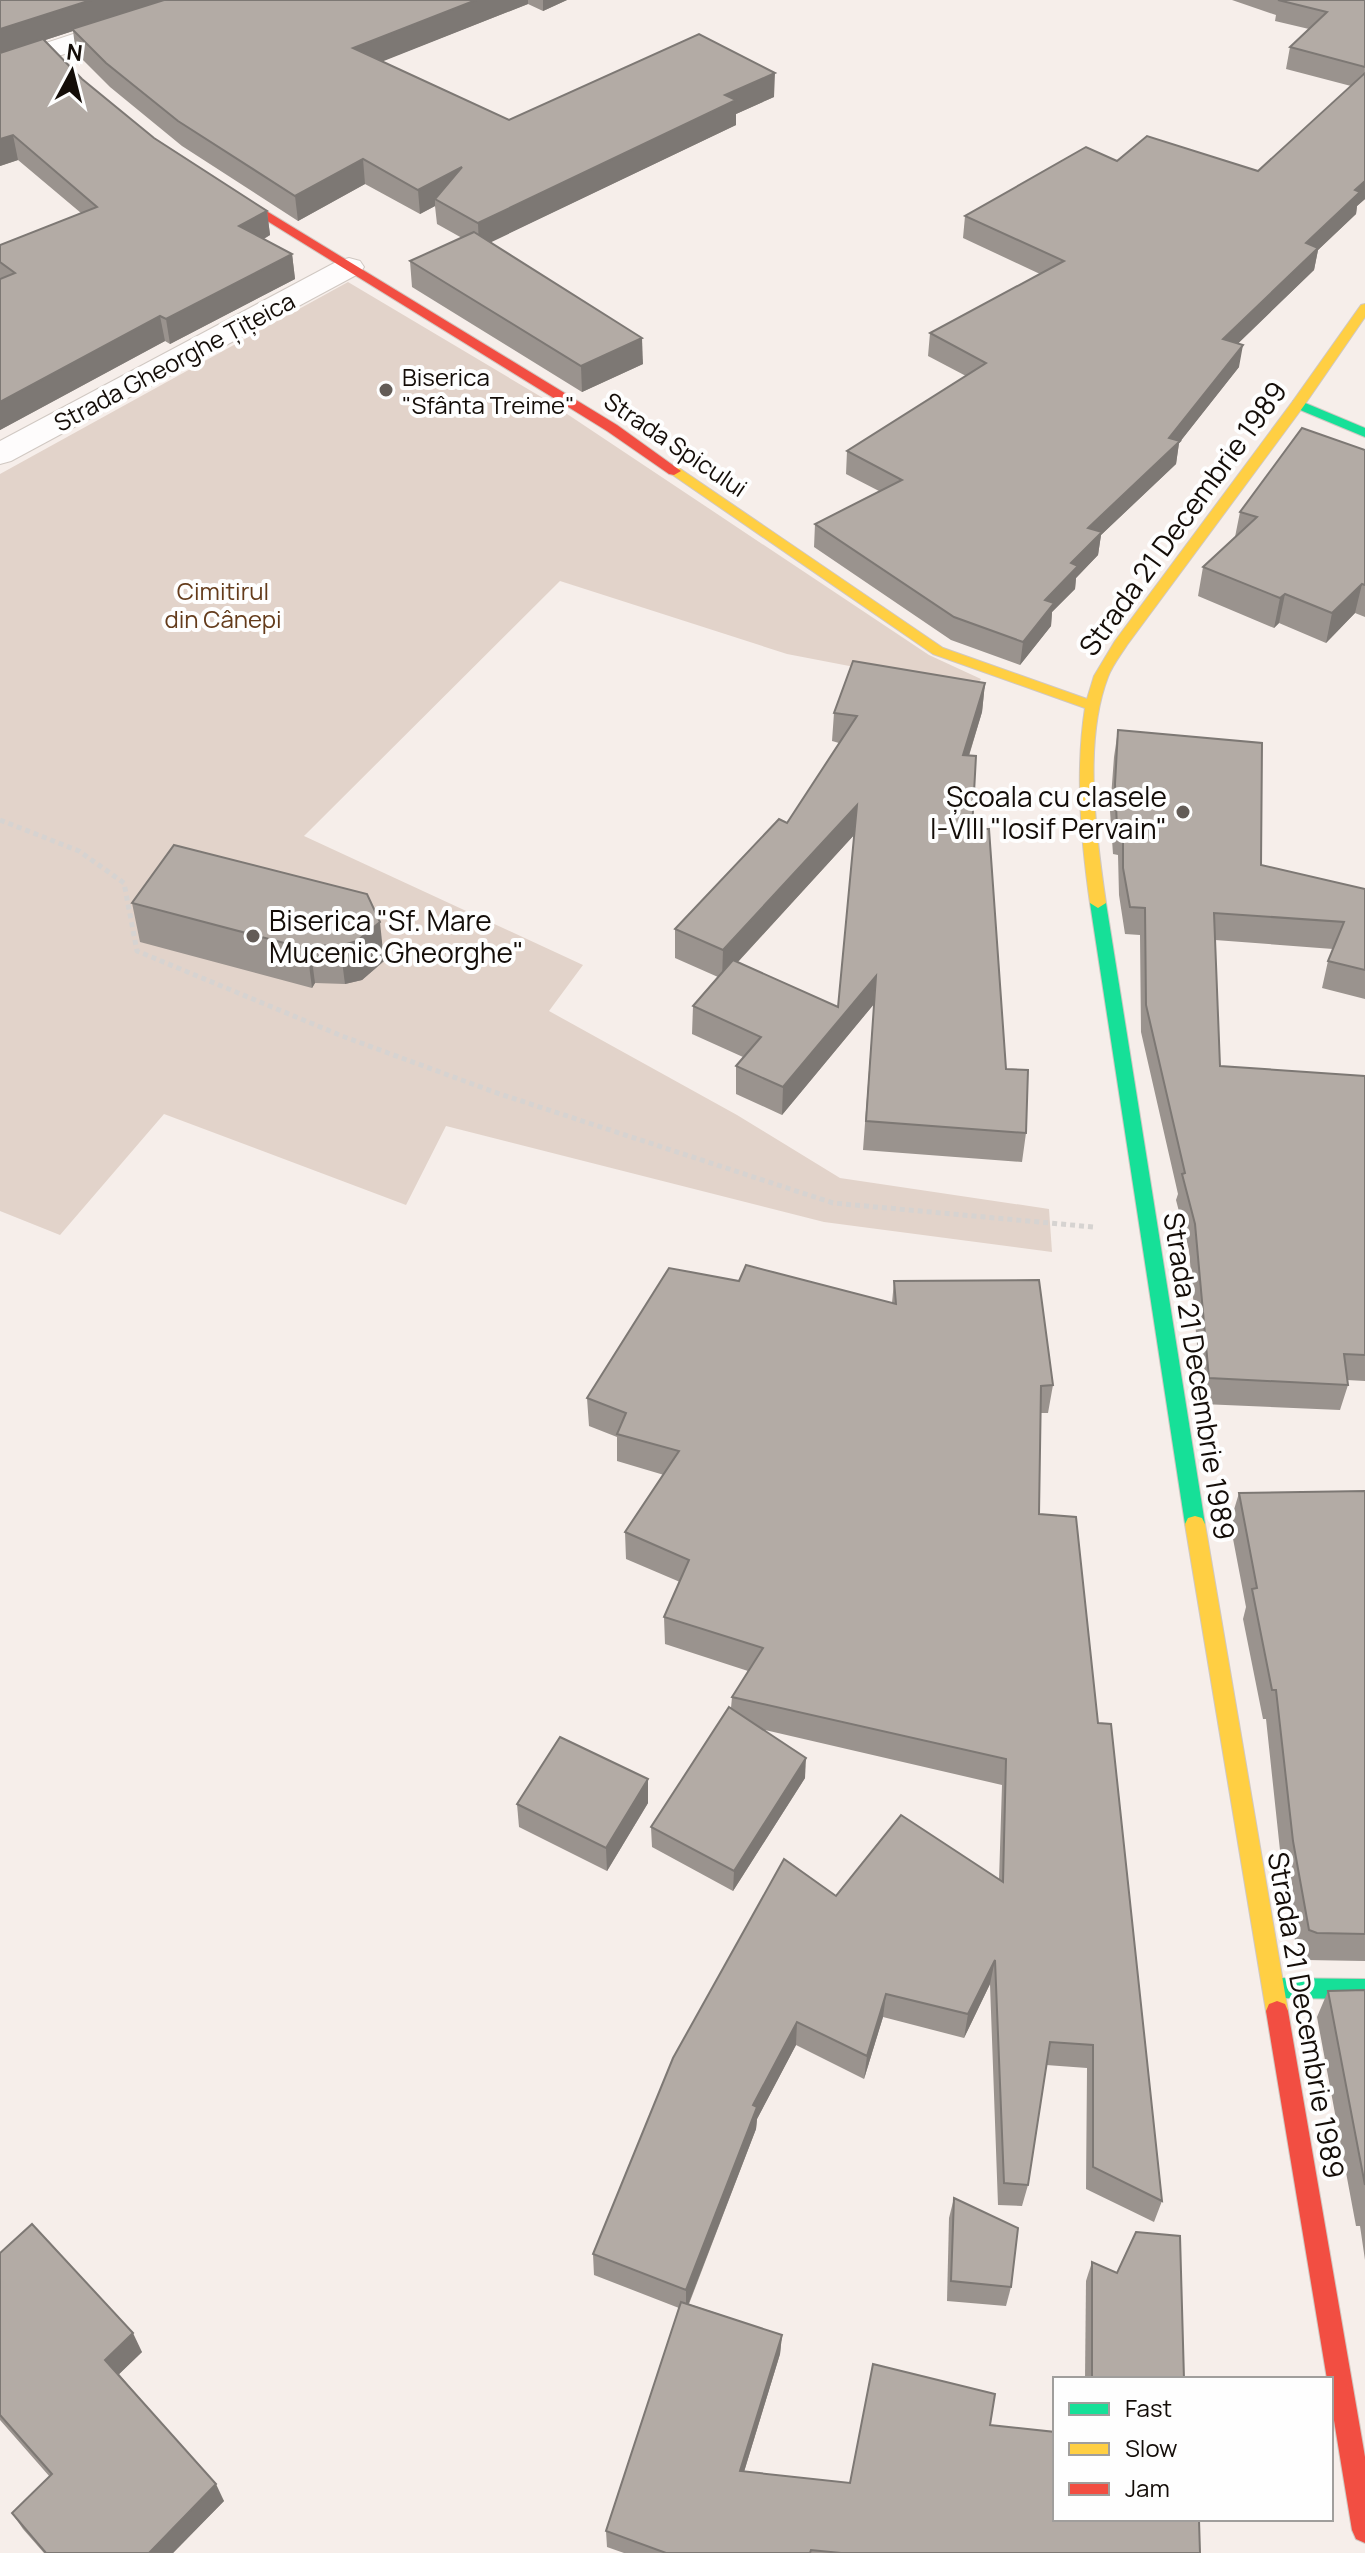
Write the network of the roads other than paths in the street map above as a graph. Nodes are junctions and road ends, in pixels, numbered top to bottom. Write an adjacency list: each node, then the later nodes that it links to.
1 (203, 0): 2 (street)
2 (0, 67)
3 (196, 172): 4 (main road, Strada Spicului)
4 (349, 267): 8 (street, Strada Gheorghe Țițeica); 9 (main road, Strada Spicului)
5 (1365, 308): 6 (main road, Strada 21 Decembrie 1989)
6 (1298, 404): 7 (main road); 9 (main road, Strada 21 Decembrie 1989)
7 (1365, 433)
8 (0, 454)
9 (1093, 706): 10 (main road, Strada 21 Decembrie 1989)
10 (1274, 1988): 11 (main road); 12 (main road, Strada 21 Decembrie 1989)
11 (1365, 1989)
12 (1365, 2530)

